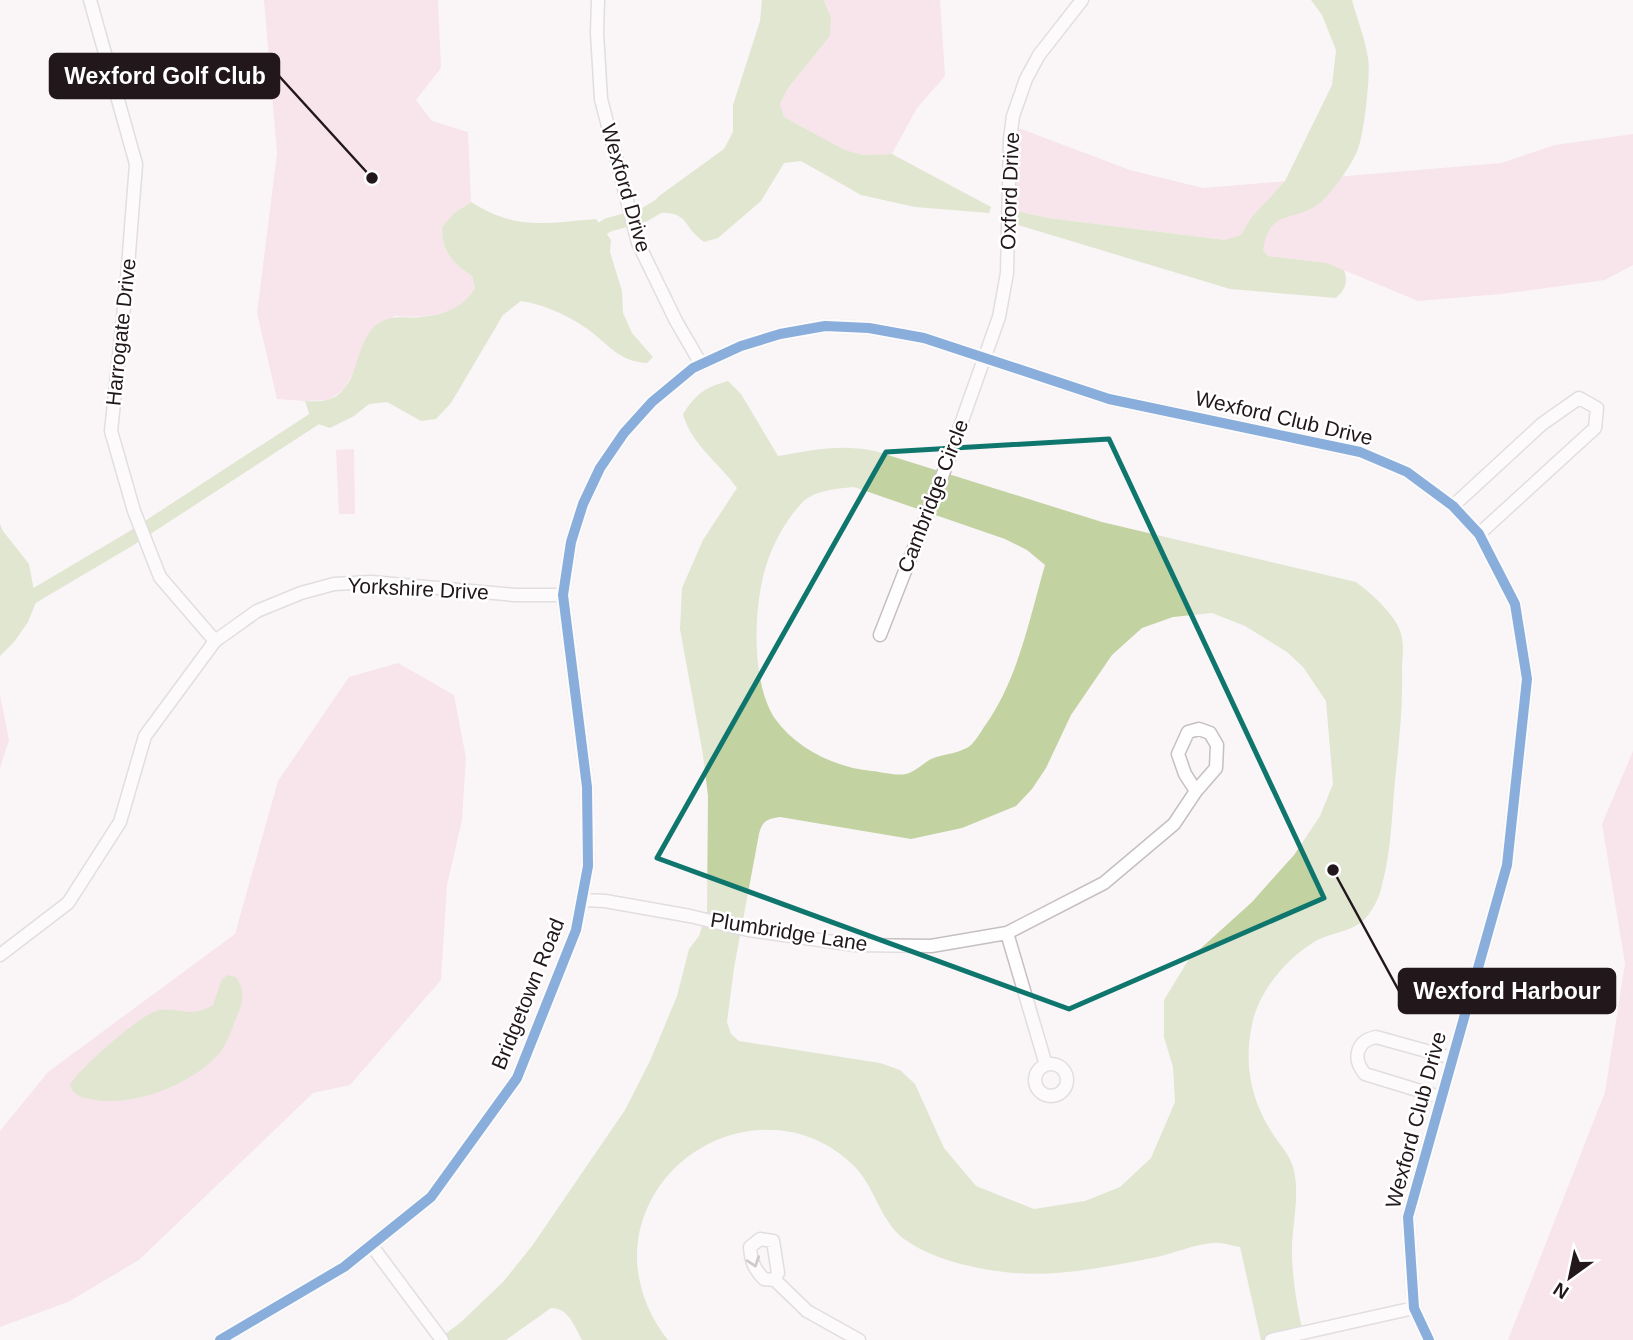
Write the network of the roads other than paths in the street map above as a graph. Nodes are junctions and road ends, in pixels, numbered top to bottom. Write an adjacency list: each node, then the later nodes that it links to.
1 (90, 0): 10 (street, Harrogate Drive)
2 (598, 0): 5 (street, Wexford Drive)
3 (1082, 0): 4 (street, Oxford Drive)
4 (984, 357): 5 (street, Wexford Club Drive); 6 (street, Wexford Club Drive); 9 (street, Cambridge Circle)
5 (701, 364): 8 (street, Bridgetown Road)
6 (1453, 506): 7 (street, Wexford Club Drive); 7 (street)
7 (1479, 534): 15 (street, Wexford Club Drive)
8 (563, 595): 10 (street, Yorkshire Drive); 12 (street, Bridgetown Road)
9 (880, 635)
10 (215, 641): 14 (street, Yorkshire Drive)
11 (1196, 791): 11 (street, Plumbridge Lane); 13 (street, Plumbridge Lane)
12 (583, 900): 13 (street, Plumbridge Lane); 18 (street, Bridgetown Road)
13 (1007, 933): 16 (street)
14 (0, 955)
15 (1452, 1058): 17 (street, Wexford Club Drive); 17 (street)
16 (1046, 1065)
17 (1440, 1097): 20 (street, Wexford Club Drive)
18 (372, 1246): 21 (street); 22 (street, Bridgetown Road)
19 (775, 1280): 23 (street)
20 (1415, 1308): 24 (street); 25 (street, Wexford Club Drive)
21 (439, 1336)
22 (220, 1340)
23 (859, 1340)
24 (1271, 1340)
25 (1429, 1340)

